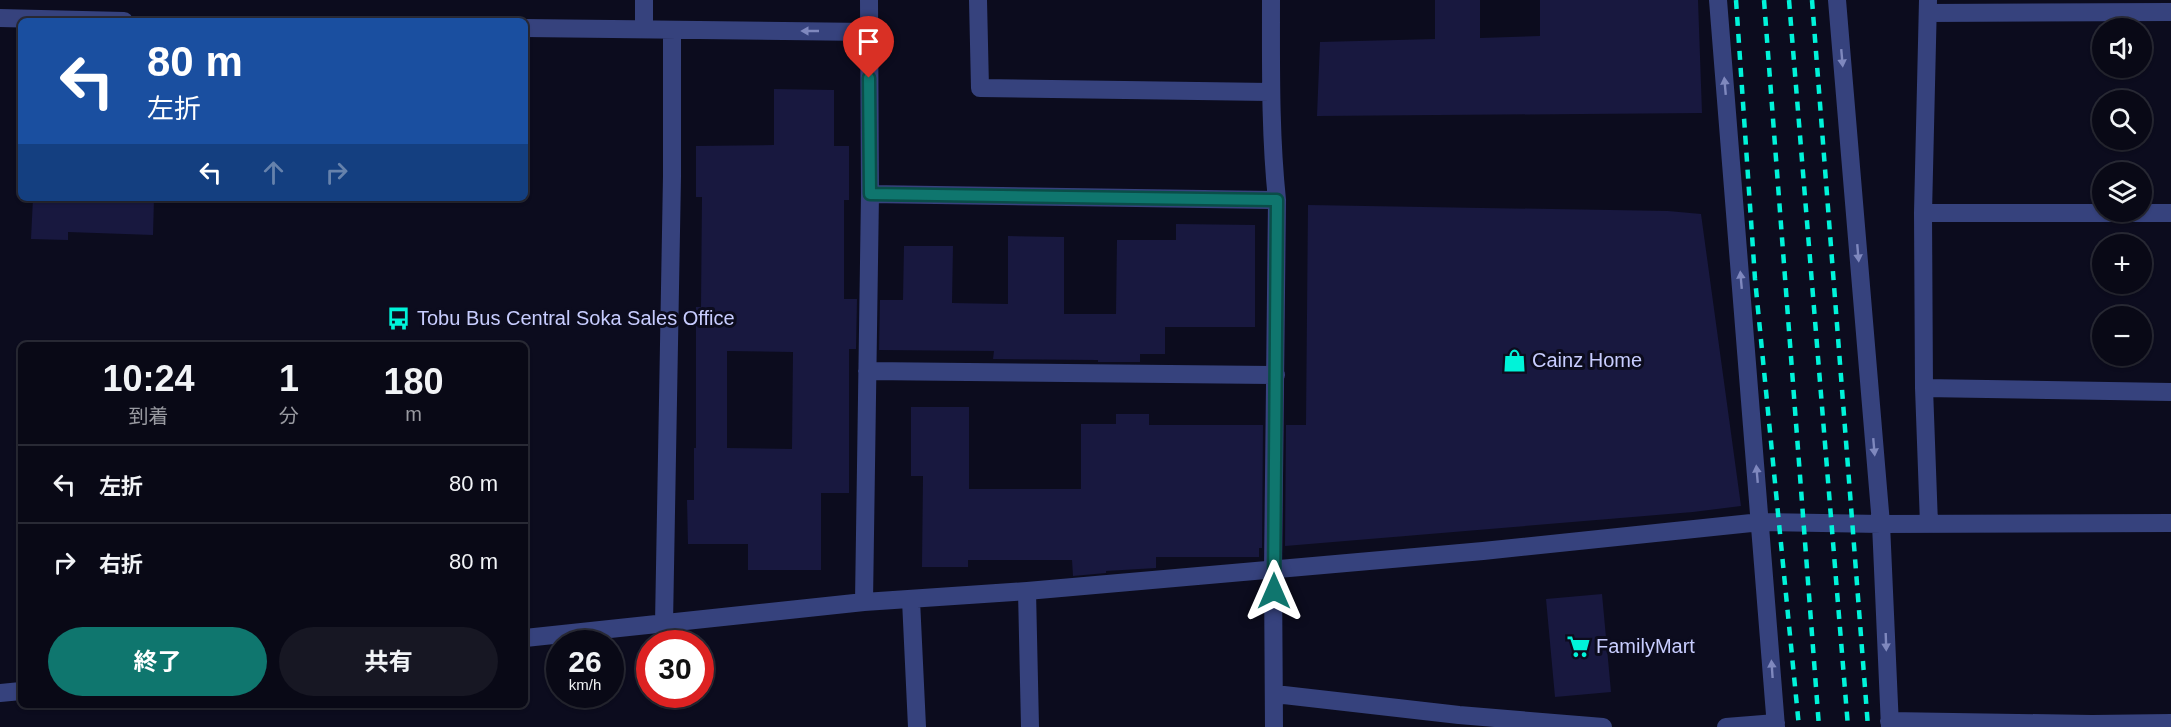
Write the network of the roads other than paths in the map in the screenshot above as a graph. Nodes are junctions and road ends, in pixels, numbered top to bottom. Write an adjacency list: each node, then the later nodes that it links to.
1 (644, 0): 12 (street)
2 (869, 0): 14 (street)
3 (978, 0): 15 (street)
4 (1271, 0): 15 (street)
5 (1718, 0): 24 (street, one-way to 5)
6 (1837, 0): 26 (street, one-way to 26)
7 (1928, 7): 8 (street); 18 (street)
8 (2171, 12)
9 (0, 18): 10 (street)
10 (18, 18)
11 (528, 28): 12 (street)
12 (644, 28): 13 (street)
13 (672, 30): 14 (street, one-way to 13); 32 (street)
14 (869, 32): 16 (street)
15 (1270, 92): 17 (street)
16 (870, 194): 17 (street); 20 (street)
17 (1277, 200): 21 (street)
18 (1923, 213): 19 (street); 22 (street)
19 (2171, 213)
20 (867, 371): 21 (street); 31 (street)
21 (1276, 375): 28 (street)
22 (1924, 388): 23 (street); 27 (street)
23 (2171, 392)
24 (1761, 522): 26 (street); 28 (street); 39 (street, one-way to 24)
25 (2171, 523): 27 (street)
26 (1881, 524): 27 (street); 38 (street, one-way to 38)
27 (1929, 524)
28 (1274, 570): 29 (street); 36 (street)
29 (1027, 591): 30 (street); 41 (street)
30 (911, 600): 31 (street); 40 (street)
31 (864, 602): 32 (street)
32 (664, 624): 33 (street)
33 (528, 638)
34 (18, 691): 35 (street)
35 (0, 693)
36 (1275, 694): 42 (street); 43 (street)
37 (2171, 723): 38 (street)
38 (1890, 724)
39 (1776, 725): 44 (street)
40 (917, 727)
41 (1030, 727)
42 (1274, 727)
43 (1603, 727)
44 (1726, 727)

